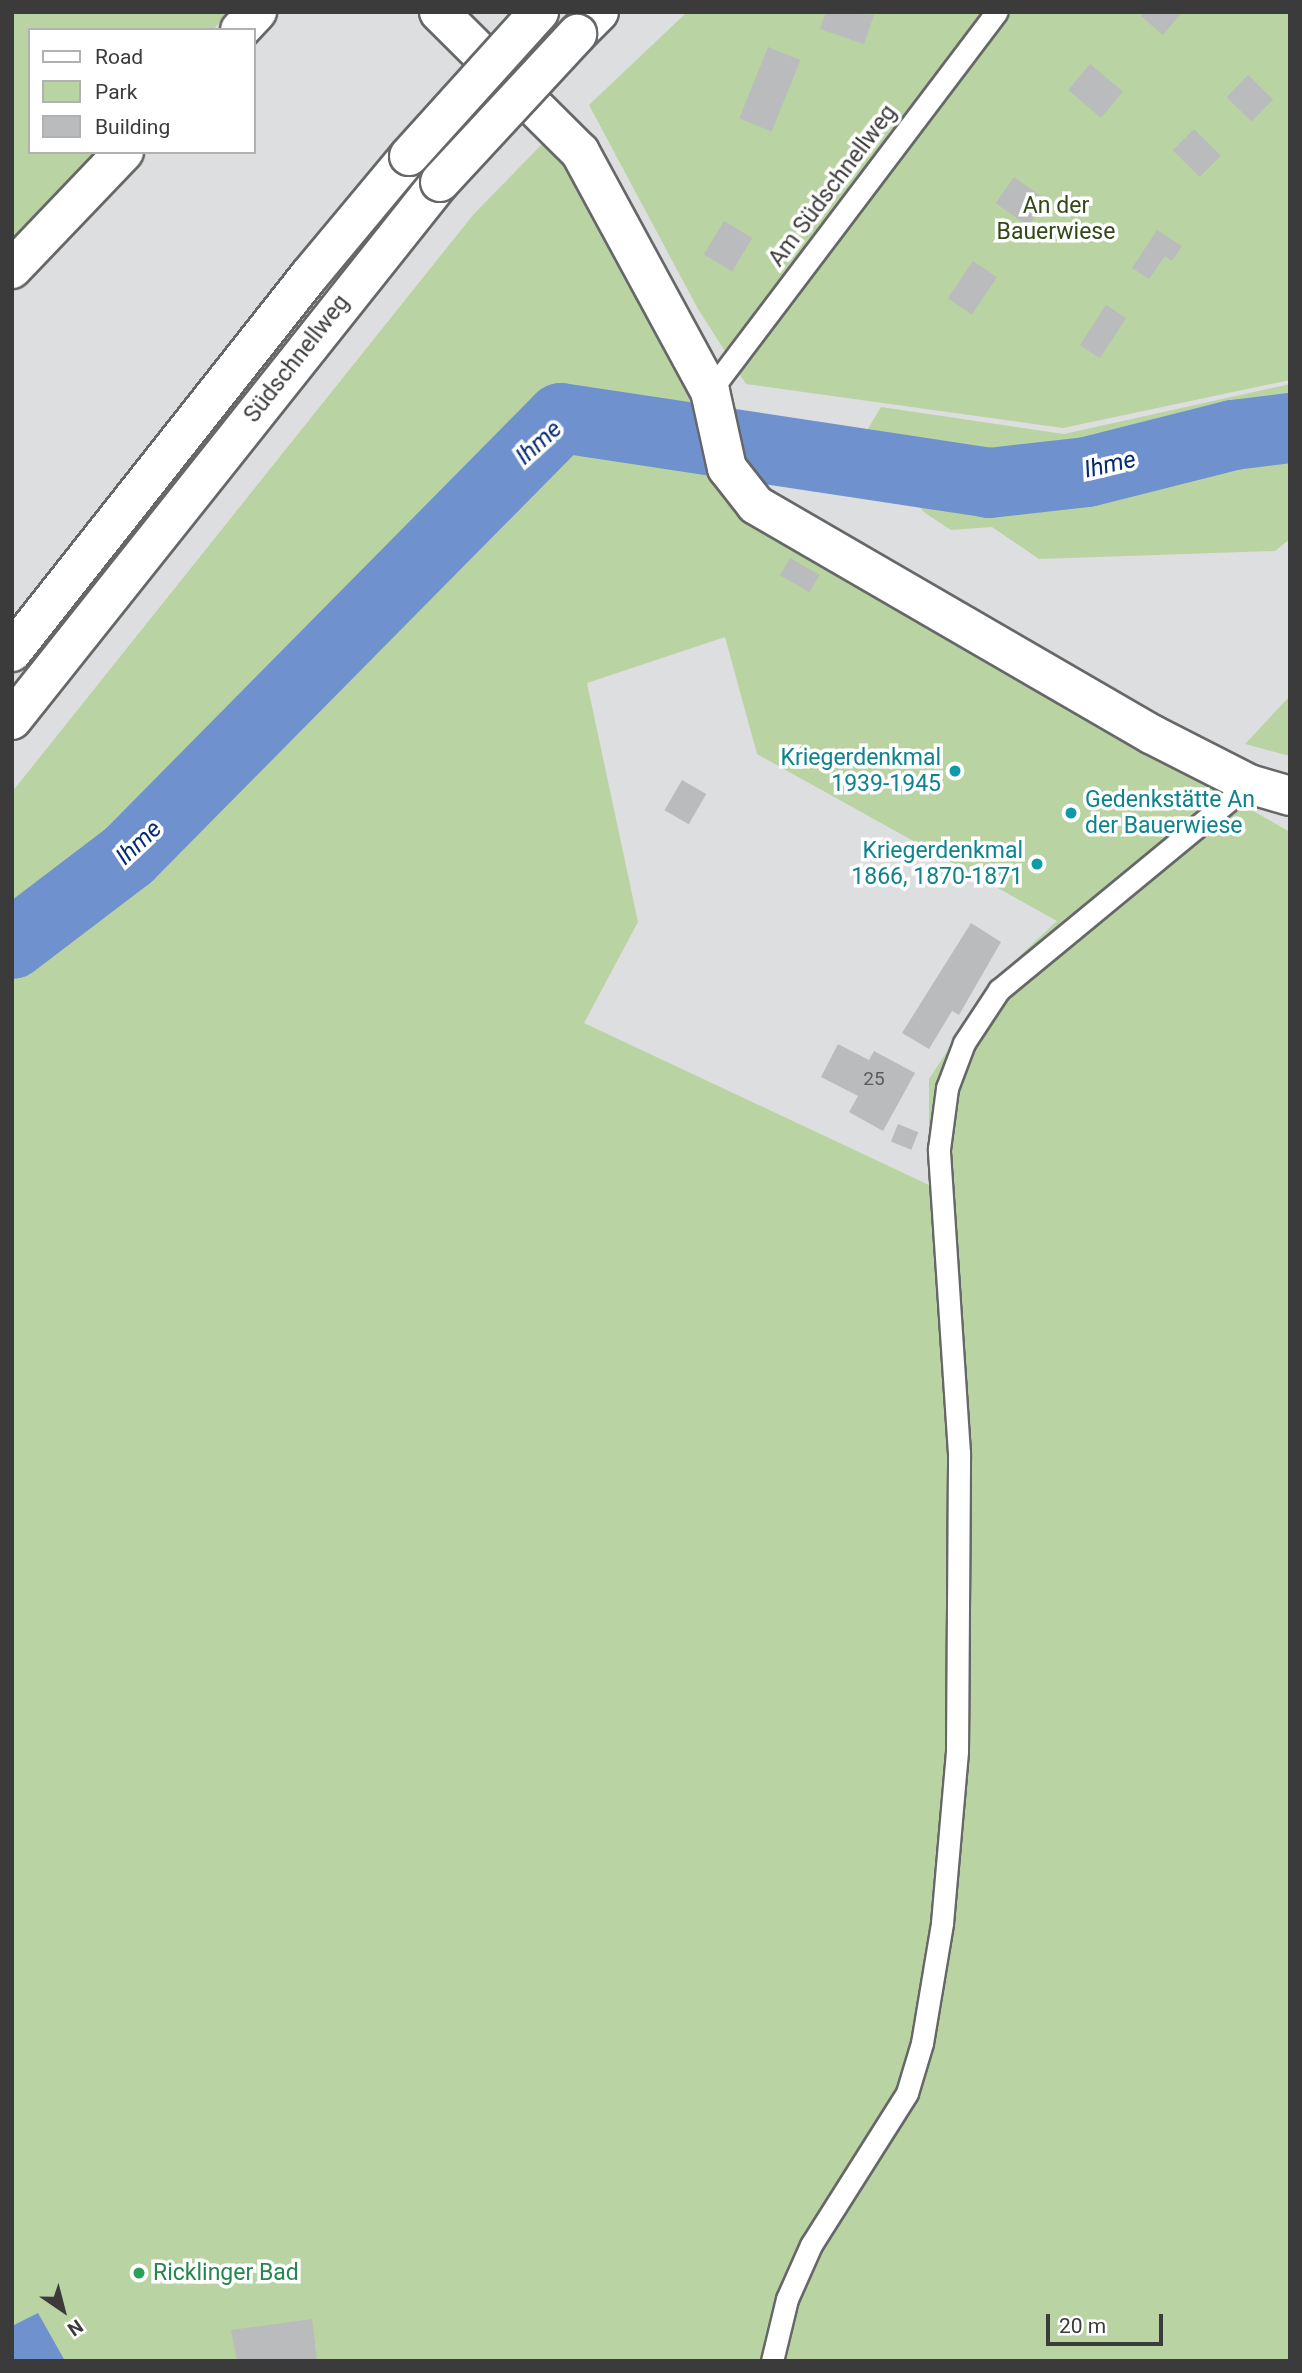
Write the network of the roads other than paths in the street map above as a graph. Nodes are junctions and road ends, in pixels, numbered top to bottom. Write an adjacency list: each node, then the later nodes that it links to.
1 (257, 12): 6 (main road)
2 (439, 12): 9 (main road)
3 (539, 12): 10 (main road, Südschnellweg, bridge)
4 (997, 12): 9 (lane, Am Südschnellweg)
5 (588, 23): 11 (main road, Südschnellweg, bridge)
6 (242, 28)
7 (122, 154): 8 (main road)
8 (12, 269)
9 (711, 399): 12 (main road)
10 (12, 652)
11 (12, 720)
12 (1249, 784): 13 (main road); 14 (lane)
13 (1290, 796)
14 (772, 2361)

